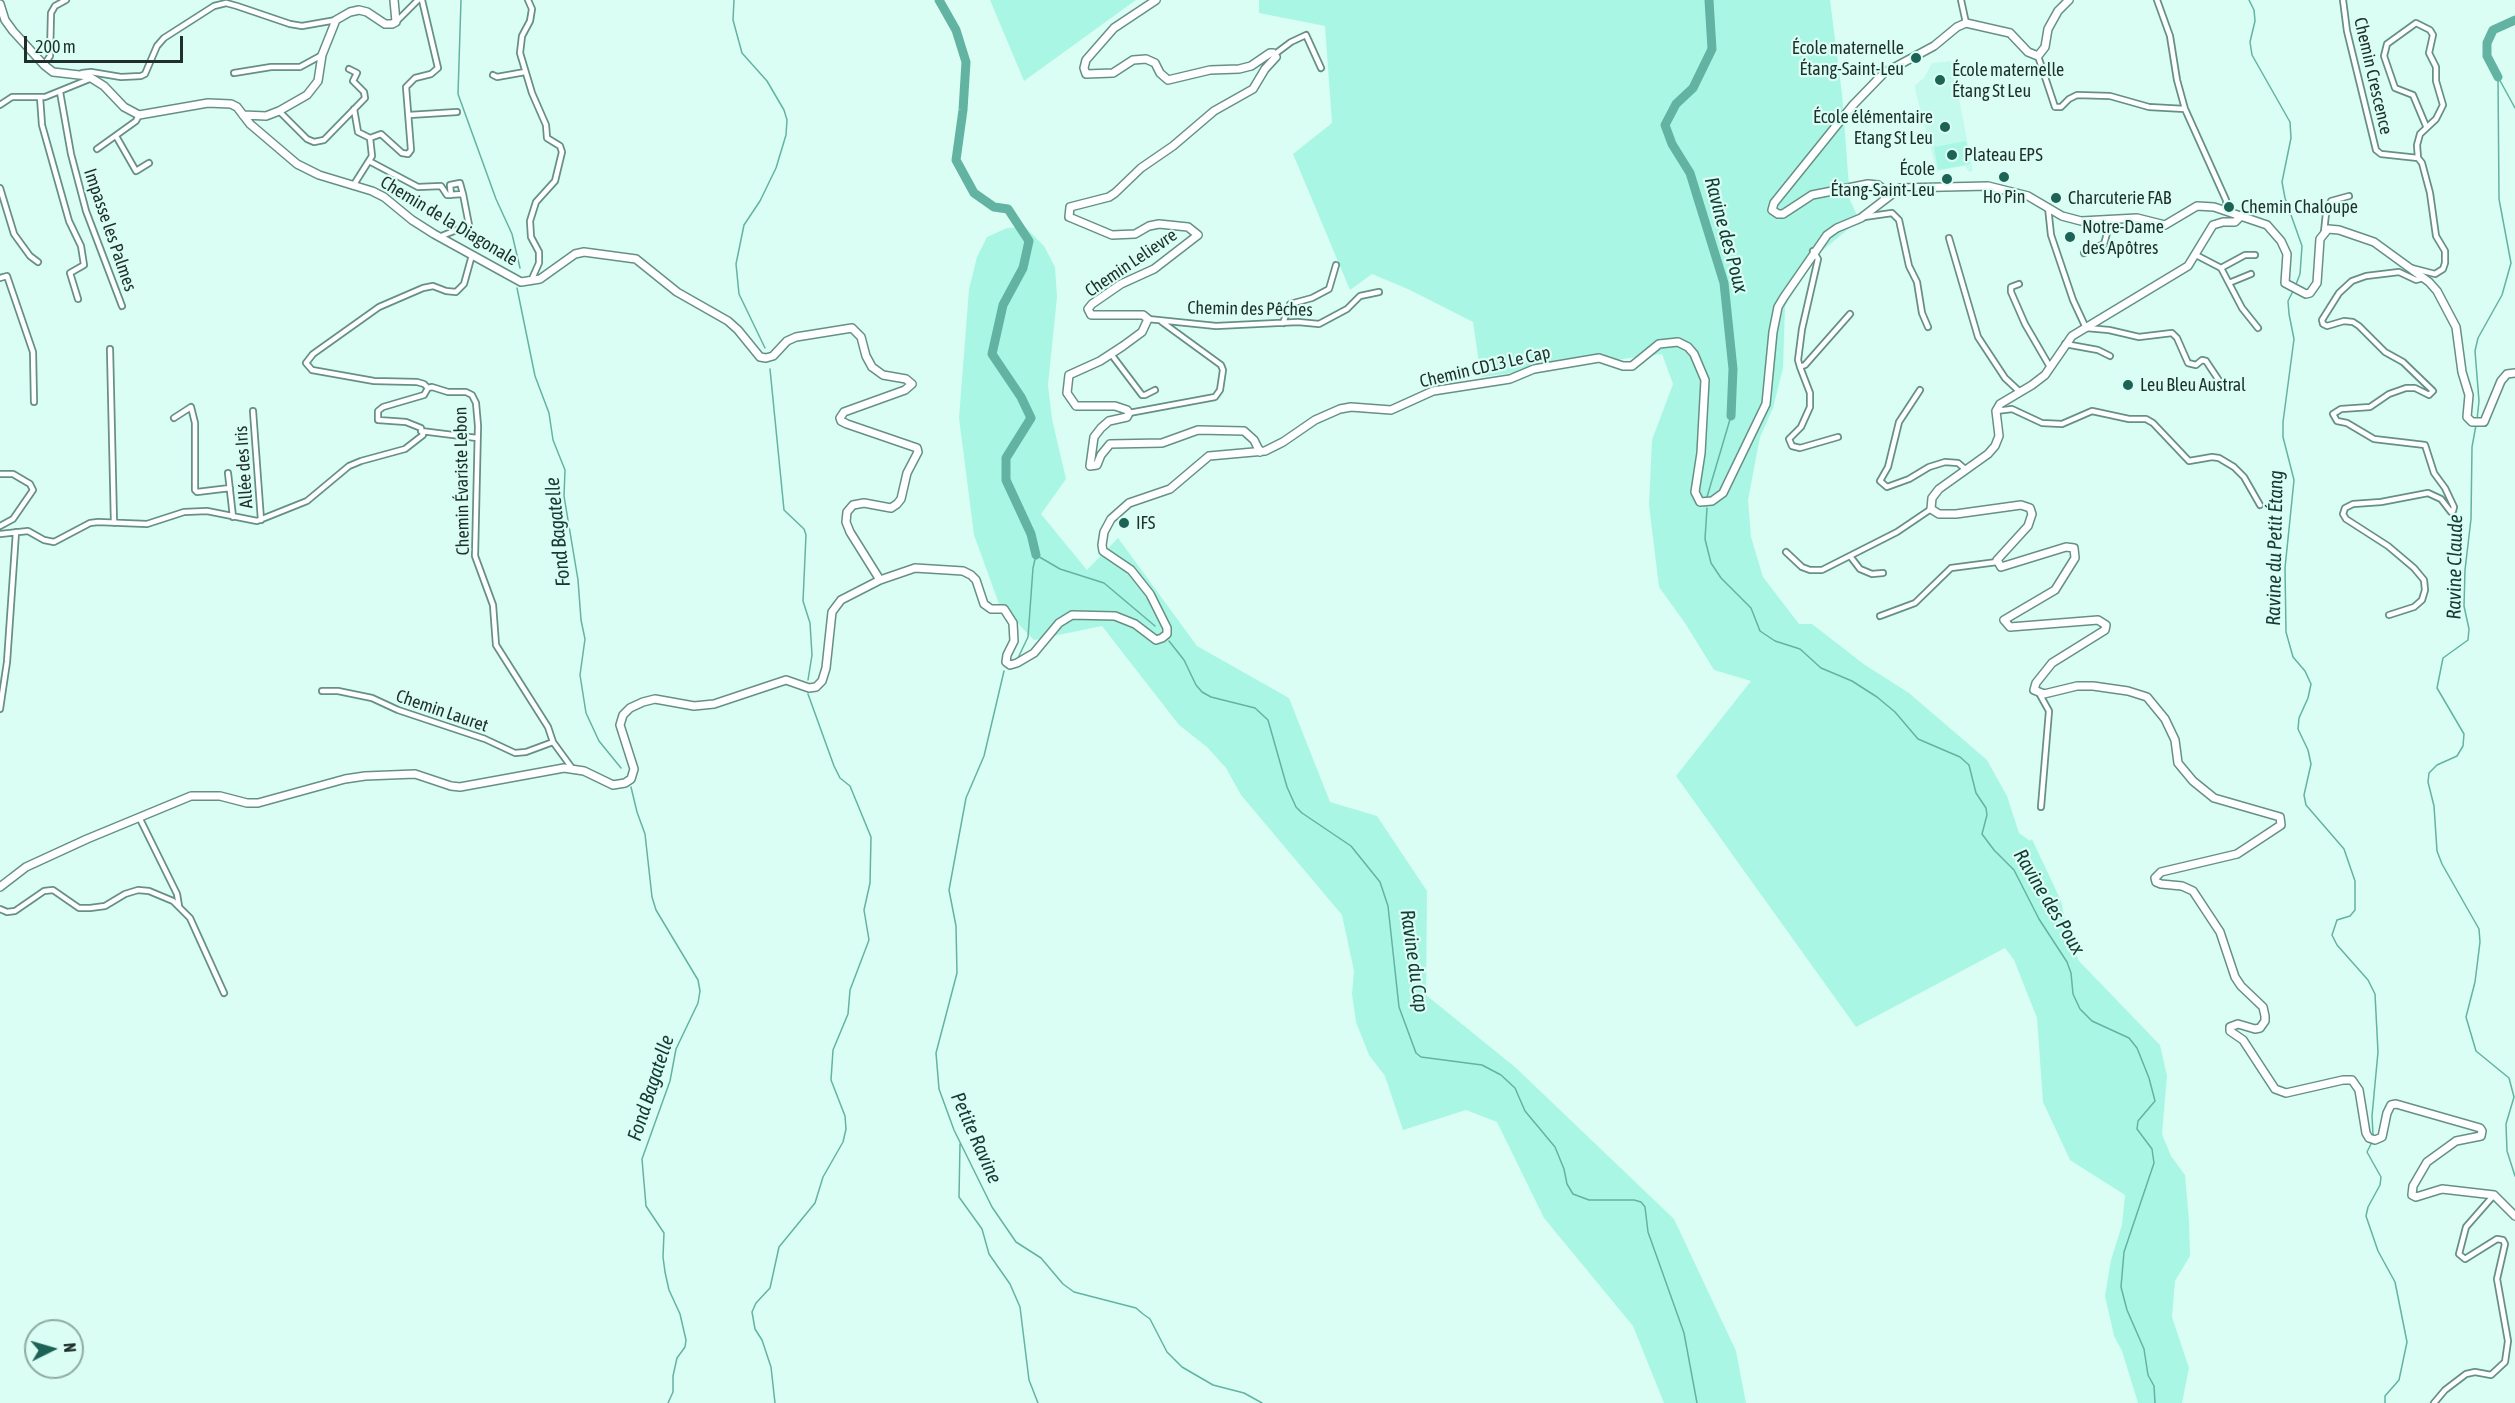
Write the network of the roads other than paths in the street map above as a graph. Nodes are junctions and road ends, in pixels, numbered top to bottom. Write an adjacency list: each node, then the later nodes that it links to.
1 (66, 0): 17 (street)
2 (394, 0): 12 (main road)
3 (420, 0): 12 (street); 34 (street)
4 (528, 0): 20 (street)
5 (1156, 0): 14 (main road)
6 (1960, 0): 13 (street)
7 (2069, 0): 16 (main road)
8 (2157, 0): 29 (street)
9 (2343, 0): 39 (street, Chemin Crescence)
10 (0, 4): 17 (main road)
11 (336, 20): 12 (main road); 15 (main road); 22 (street)
12 (396, 22)
13 (1965, 23): 16 (main road); 45 (main road)
14 (1275, 54): 18 (street); 75 (main road, Chemin Lelievre)
15 (322, 55): 21 (street); 30 (main road)
16 (2038, 56): 29 (street)
17 (44, 65): 22 (main road)
18 (1321, 68)
19 (349, 69): 28 (street)
20 (525, 72): 23 (street); 68 (street)
21 (234, 73)
22 (75, 74): 24 (main road)
23 (493, 75)
24 (92, 78): 25 (street); 32 (main road)
25 (60, 92): 26 (street); 73 (street, Impasse les Palmes)
26 (40, 97): 27 (street); 72 (street)
27 (0, 105)
28 (354, 109): 30 (street); 37 (street)
29 (2185, 109): 49 (street)
30 (279, 111): 33 (main road)
31 (457, 112): 34 (street)
32 (139, 115): 33 (main road, Chemin de la Diagonale); 36 (street)
33 (243, 115): 42 (main road, Chemin de la Diagonale)
34 (409, 116): 37 (street)
35 (2426, 126): 35 (street, Chemin Crescence); 39 (street, Chemin Crescence)
36 (116, 136): 38 (street); 41 (street)
37 (370, 138): 40 (street)
38 (97, 149)
39 (2418, 158): 64 (street)
40 (369, 161): 42 (street); 46 (street)
41 (149, 163)
42 (353, 186): 54 (main road, Chemin de la Diagonale)
43 (0, 188): 61 (street)
44 (463, 194): 46 (street); 46 (street); 54 (street)
45 (1890, 194): 48 (main road); 51 (main road)
46 (451, 195)
47 (2349, 196): 53 (street)
48 (2048, 207): 52 (main road); 79 (street)
49 (2228, 211): 50 (main road); 52 (main road)
50 (2242, 215): 53 (main road); 59 (main road)
51 (1862, 218): 56 (main road); 78 (street)
52 (2111, 219): 57 (street)
53 (2324, 232): 64 (main road)
54 (439, 237): 58 (main road, Chemin de la Diagonale)
55 (1948, 238): 92 (street)
56 (1814, 251): 85 (street); 101 (main road, Chemin CD13 Le Cap)
57 (2084, 253)
58 (472, 255): 68 (main road, Chemin de la Diagonale); 89 (street)
59 (2196, 255): 63 (street); 79 (main road)
60 (2254, 255): 63 (street)
61 (38, 262)
62 (1336, 265): 77 (street)
63 (2222, 268): 69 (street)
64 (2409, 268): 67 (main road)
65 (2251, 274): 69 (street)
66 (0, 278): 93 (street)
67 (2424, 279): 87 (main road); 119 (street)
68 (530, 282): 118 (main road, Chemin de la Diagonale)
69 (2229, 283): 80 (street)
70 (2019, 284): 86 (street)
71 (1379, 292): 77 (street, Chemin des Pêches)
72 (78, 299)
73 (122, 306)
74 (1850, 314): 85 (street)
75 (1148, 319): 76 (street, Chemin des Pêches); 83 (main road)
76 (1160, 320): 77 (street, Chemin des Pêches); 96 (street)
77 (1283, 323)
78 (1928, 327)
79 (2086, 328): 81 (main road); 88 (street)
80 (2258, 328)
81 (2065, 344): 84 (street); 86 (main road)
82 (110, 349): 110 (street)
83 (1111, 354): 90 (street); 96 (main road)
84 (2109, 356)
85 (1800, 367): 99 (street)
86 (2050, 367): 92 (main road)
87 (2515, 373)
88 (2222, 385)
89 (428, 388): 98 (street); 100 (street, Chemin Évariste Lebon)
90 (1155, 390)
91 (1920, 390): 102 (street)
92 (2020, 392): 95 (main road)
93 (34, 402)
94 (253, 411): 109 (street, Allée des Iris)
95 (1996, 411): 102 (main road); 106 (street)
96 (1129, 413): 101 (main road)
97 (174, 418): 105 (street)
98 (421, 431): 100 (street); 109 (street)
99 (1838, 437)
100 (477, 438): 124 (street, Chemin Évariste Lebon)
101 (1260, 452): 118 (main road, Chemin CD13 Le Cap)
102 (1965, 469): 107 (main road)
103 (228, 473): 105 (street)
104 (0, 474): 111 (street)
105 (230, 488): 108 (street)
106 (2260, 505)
107 (1931, 509): 115 (street); 116 (main road)
108 (233, 517): 109 (street); 110 (street)
109 (261, 520)
110 (114, 523): 112 (street)
111 (0, 526)
112 (16, 532): 113 (street); 123 (street)
113 (0, 534)
114 (1786, 552): 115 (street)
115 (1850, 556): 117 (street)
116 (1997, 562): 120 (street); 122 (main road)
117 (1883, 573)
118 (880, 580): 125 (main road, Chemin CD13 Le Cap)
119 (2389, 615)
120 (1880, 616)
121 (322, 691): 124 (street, Chemin Lauret)
122 (2039, 693): 126 (street); 132 (main road)
123 (0, 709)
124 (553, 742): 125 (street, Chemin Évariste Lebon)
125 (572, 768): 127 (main road)
126 (2041, 807)
127 (139, 817): 128 (main road); 129 (street)
128 (0, 887)
129 (178, 906): 130 (street); 131 (street)
130 (0, 909)
131 (224, 993)
132 (2494, 1195): 133 (main road); 134 (street)
133 (2515, 1216)
134 (2434, 1403)

